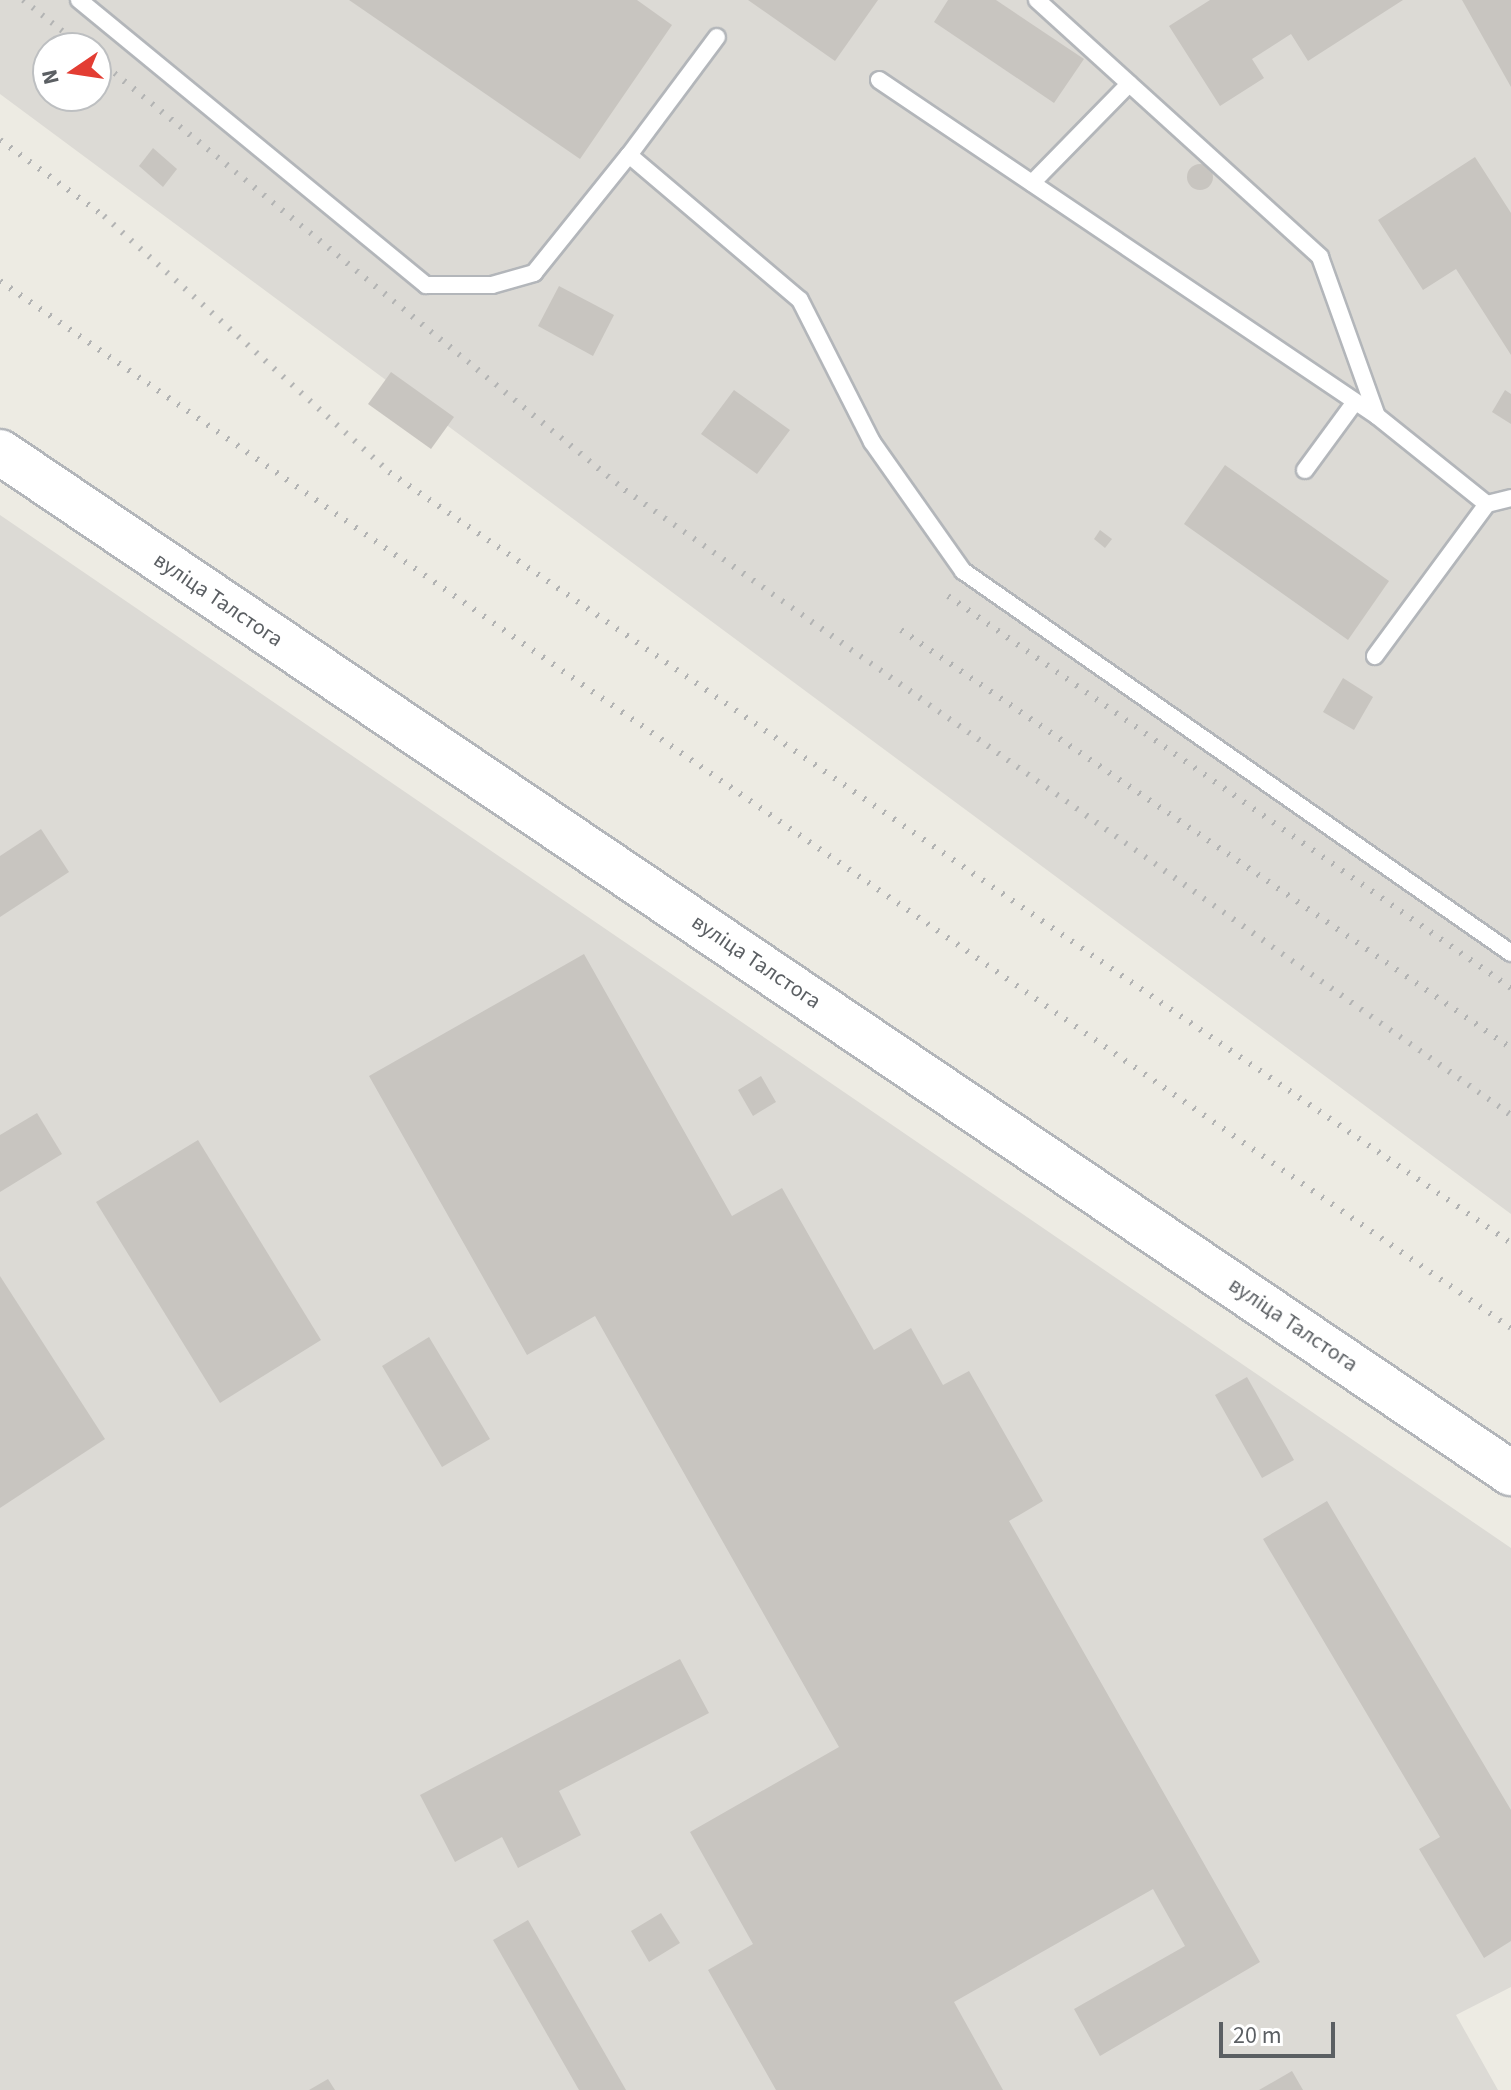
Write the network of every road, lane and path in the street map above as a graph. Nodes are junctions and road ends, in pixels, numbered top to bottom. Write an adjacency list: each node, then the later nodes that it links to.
1 (79, 0): 6 (lane)
2 (1037, 0): 5 (lane)
3 (717, 37): 6 (lane)
4 (879, 80): 7 (lane)
5 (1129, 84): 7 (lane); 9 (lane)
6 (629, 155): 15 (lane)
7 (1032, 183): 8 (lane)
8 (1355, 402): 9 (lane); 11 (lane)
9 (1377, 416): 13 (lane)
10 (0, 452): 16 (main road, вуліца Талстога)
11 (1305, 470)
12 (1511, 498): 13 (lane)
13 (1487, 504): 14 (lane)
14 (1375, 656)
15 (1511, 953)
16 (1511, 1473)

